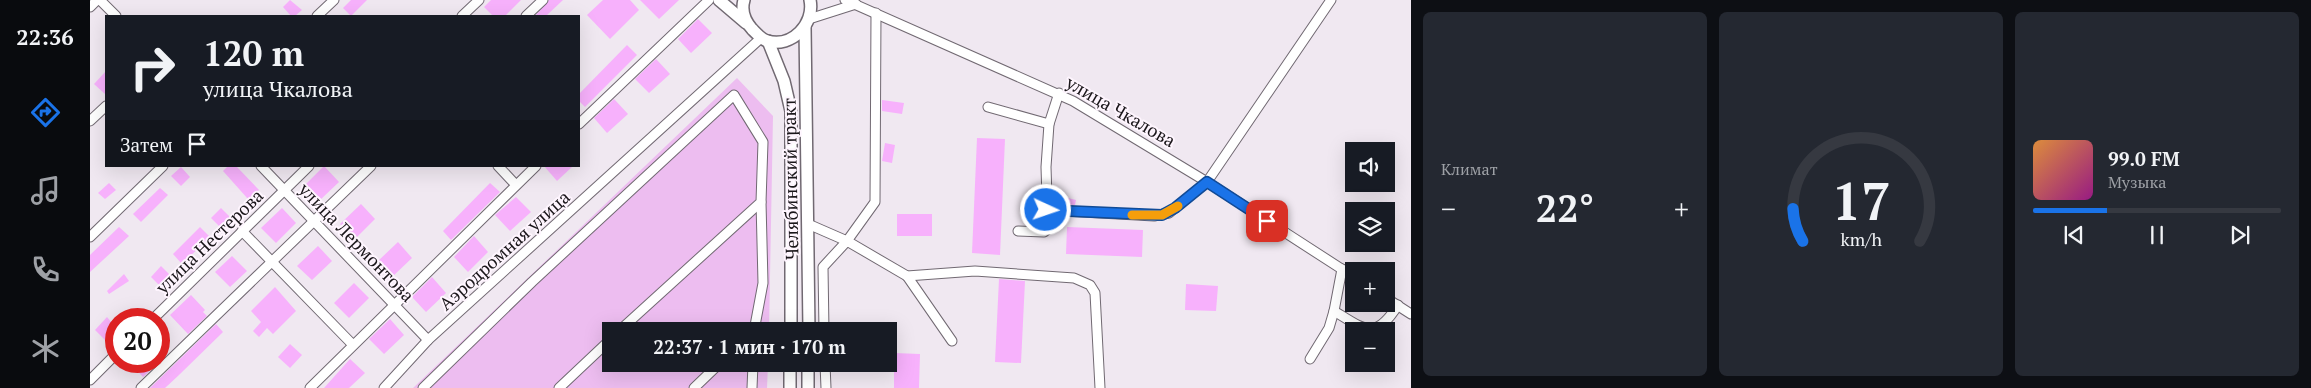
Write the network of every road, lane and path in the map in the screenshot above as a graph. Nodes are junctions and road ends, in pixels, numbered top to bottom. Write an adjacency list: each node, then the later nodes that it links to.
1 (99, 0): 12 (street); 15 (street)
2 (334, 0): 16 (street)
3 (479, 0): 14 (street)
4 (543, 0): 17 (street)
5 (710, 0): 25 (street)
6 (719, 0): 18 (main road)
7 (744, 0): 18 (main road)
8 (810, 0): 19 (main road, Челябинский тракт)
9 (845, 0): 11 (street, улица Чкалова)
10 (1331, 0): 33 (street)
11 (856, 4): 13 (street, улица Чкалова); 19 (street)
12 (90, 7)
13 (876, 13): 21 (street, улица Чкалова); 43 (street)
14 (468, 14)
15 (115, 15)
16 (318, 15)
17 (527, 15)
18 (746, 23): 20 (main road)
19 (807, 23): 20 (main road); 39 (main road, Челябинский тракт)
20 (765, 40): 58 (main road, Челябинский тракт); 61 (street, Аэродромная улица)
21 (1059, 93): 26 (street); 33 (street, улица Чкалова)
22 (988, 106): 26 (street)
23 (105, 107): 24 (street)
24 (90, 122)
25 (580, 123)
26 (1049, 124): 37 (street)
27 (162, 167): 42 (street)
28 (262, 167): 35 (street, улица Лермонтова)
29 (308, 167): 35 (street, улица Нестерова)
30 (370, 167): 38 (street)
31 (499, 167): 34 (street)
32 (535, 167): 34 (street)
33 (1207, 182): 37 (street); 46 (street, улица Чкалова)
34 (516, 185): 51 (street)
35 (285, 190): 38 (street, улица Лермонтова); 41 (street, улица Нестерова)
36 (760, 202): 56 (street); 57 (street); 76 (street)
37 (1046, 210): 40 (street)
38 (314, 221): 44 (street); 51 (street, улица Лермонтова)
39 (808, 224): 43 (street); 49 (main road, Челябинский тракт)
40 (1018, 231)
41 (242, 232): 44 (street); 53 (street, улица Нестерова)
42 (90, 237)
43 (847, 241): 45 (street); 48 (street)
44 (272, 262): 63 (street); 73 (street)
45 (823, 267): 49 (street); 60 (street)
46 (1342, 269): 47 (street, улица Чкалова); 54 (street)
47 (1345, 271)
48 (907, 276): 62 (street); 83 (street)
49 (808, 283): 59 (main road, Челябинский тракт)
50 (1395, 303): 52 (street)
51 (395, 304): 61 (street, улица Лермонтова); 63 (street)
52 (1398, 305): 54 (street); 55 (street)
53 (164, 308)
54 (1334, 311): 65 (street)
55 (1411, 314)
56 (629, 322)
57 (756, 322)
58 (791, 322)
59 (808, 322)
60 (824, 322)
61 (428, 340): 75 (street, Аэродромная улица)
62 (952, 342)
63 (353, 345): 74 (street)
64 (602, 347): 77 (street)
65 (1310, 359)
66 (105, 365): 72 (street)
67 (711, 372): 78 (street)
68 (753, 372): 79 (street)
69 (790, 372): 80 (main road)
70 (808, 372): 81 (main road)
71 (825, 372): 82 (street)
72 (90, 380)
73 (141, 388)
74 (310, 388)
75 (384, 388)
76 (424, 388)
77 (559, 388)
78 (694, 388)
79 (752, 388)
80 (790, 388)
81 (808, 388)
82 (826, 388)
83 (1100, 388)

